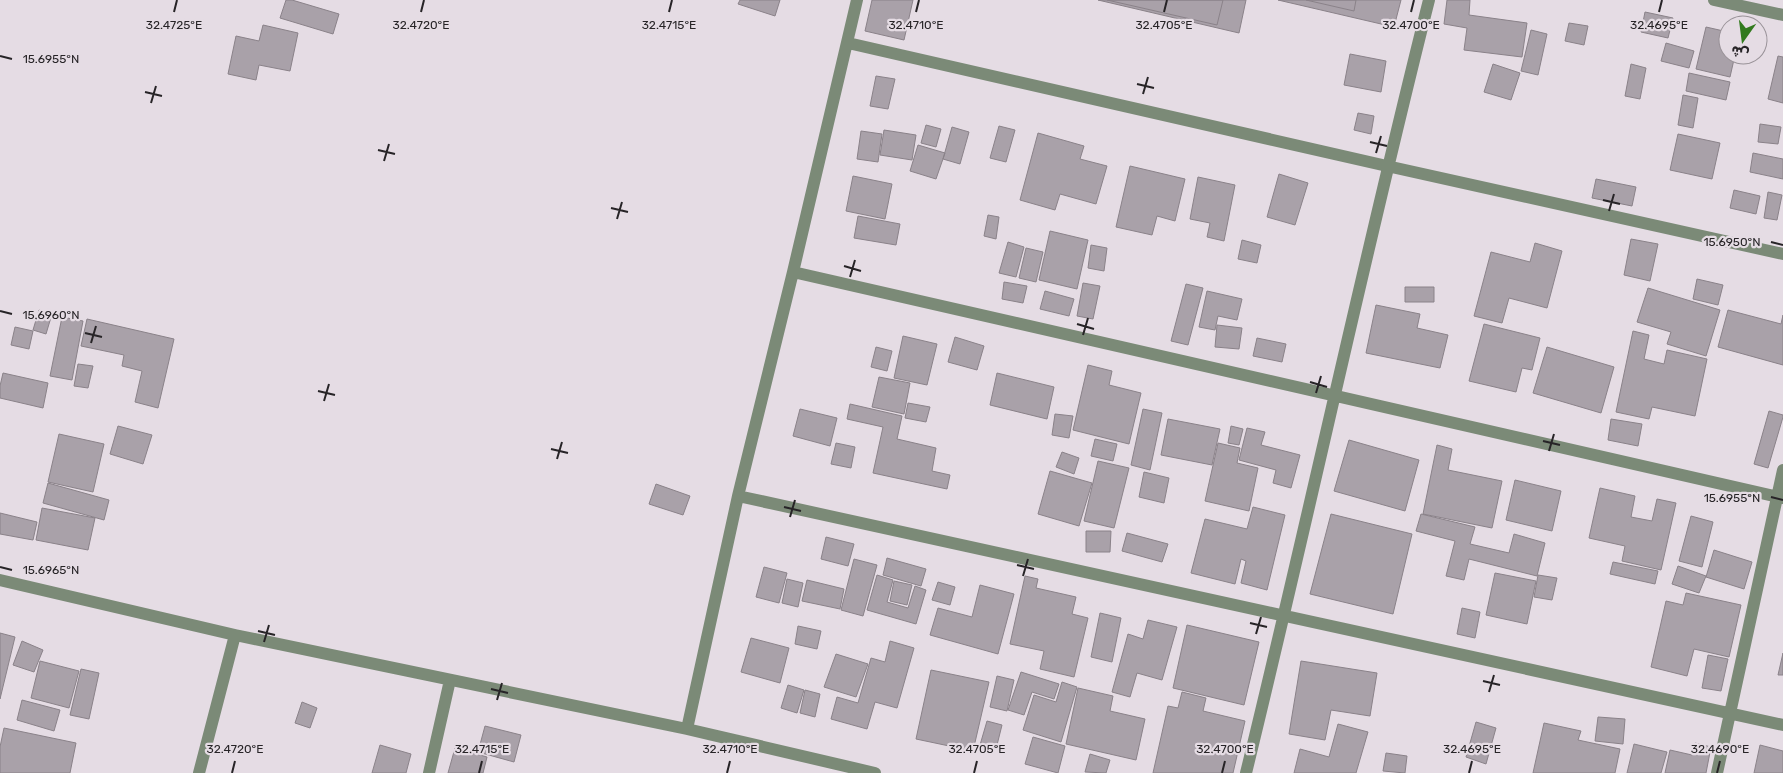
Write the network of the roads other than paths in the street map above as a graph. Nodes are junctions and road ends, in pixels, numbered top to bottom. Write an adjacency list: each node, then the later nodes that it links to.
1 (857, 0): 5 (street)
2 (1429, 0): 6 (street)
3 (1714, 0): 4 (street)
4 (1783, 15)
5 (848, 43): 6 (street); 8 (street)
6 (1387, 166): 7 (street); 9 (street)
7 (1783, 254)
8 (793, 272): 9 (street); 11 (street)
9 (1335, 395): 12 (street); 14 (street)
10 (1783, 470): 12 (street)
11 (738, 496): 14 (street); 19 (street)
12 (1780, 498): 17 (street)
13 (0, 580): 15 (street)
14 (1285, 615): 17 (street); 23 (street)
15 (236, 635): 16 (street); 20 (street)
16 (450, 680): 19 (street); 21 (street)
17 (1730, 713): 18 (street); 24 (street)
18 (1783, 725)
19 (687, 729): 22 (street)
20 (199, 773)
21 (428, 773)
22 (875, 773)
23 (1246, 773)
24 (1717, 773)

